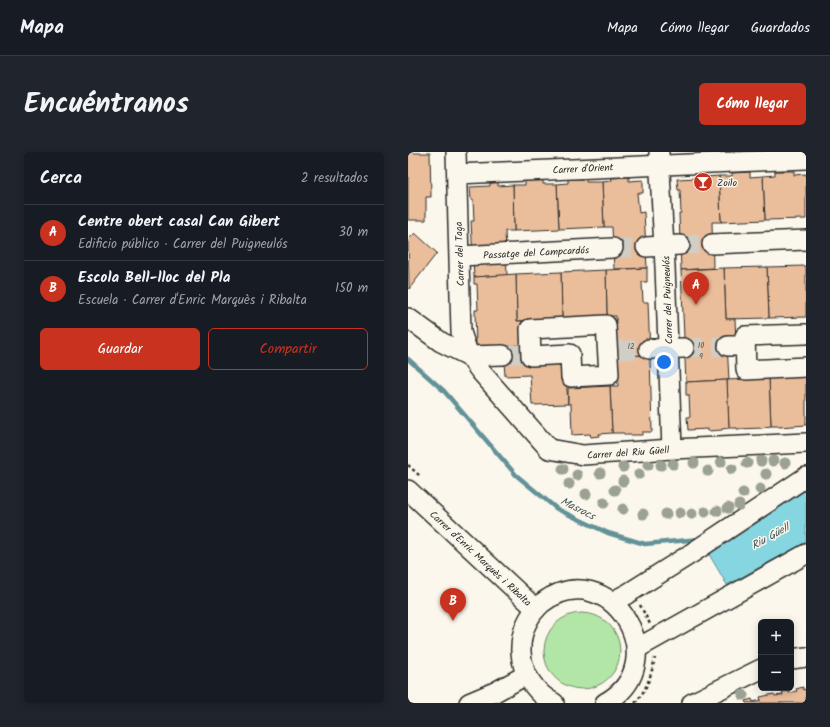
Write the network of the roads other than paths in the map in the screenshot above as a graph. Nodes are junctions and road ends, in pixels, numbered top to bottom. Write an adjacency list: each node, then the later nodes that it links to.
1 (456, 152): 4 (street, Carrer del Taga)
2 (660, 158): 3 (street, Carrer d'Orient); 4 (street, Carrer d'Orient); 11 (street, Carrer del Puigneulós)
3 (806, 159)
4 (456, 174): 8 (street, Carrer del Taga)
5 (806, 240): 6 (street)
6 (712, 244)
7 (613, 248): 8 (street, Passatge del Campcardós)
8 (460, 256): 15 (street, Carrer del Taga)
9 (408, 318): 15 (street, Carrer del Riu Güell)
10 (806, 334): 16 (street)
11 (676, 348): 12 (street); 18 (street, Carrer del Puigneulós)
12 (650, 349)
13 (503, 354): 15 (street)
14 (527, 354): 14 (street)
15 (469, 356): 18 (street, Carrer del Riu Güell)
16 (806, 367)
17 (806, 443): 18 (street, Carrer del Riu Güell)
18 (672, 449)
19 (806, 477): 22 (street)
20 (408, 490): 23 (street, Carrer d'Enric Marquès i Ribalta)
21 (806, 554): 24 (street)
22 (612, 602): 23 (street); 24 (street)
23 (536, 609): 28 (street)
24 (636, 649): 29 (street)
25 (806, 657): 26 (street)
26 (794, 659)
27 (758, 670): 32 (street)
28 (526, 675): 30 (street); 31 (street)
29 (612, 701)
30 (469, 703)
31 (554, 703)
32 (692, 703)

